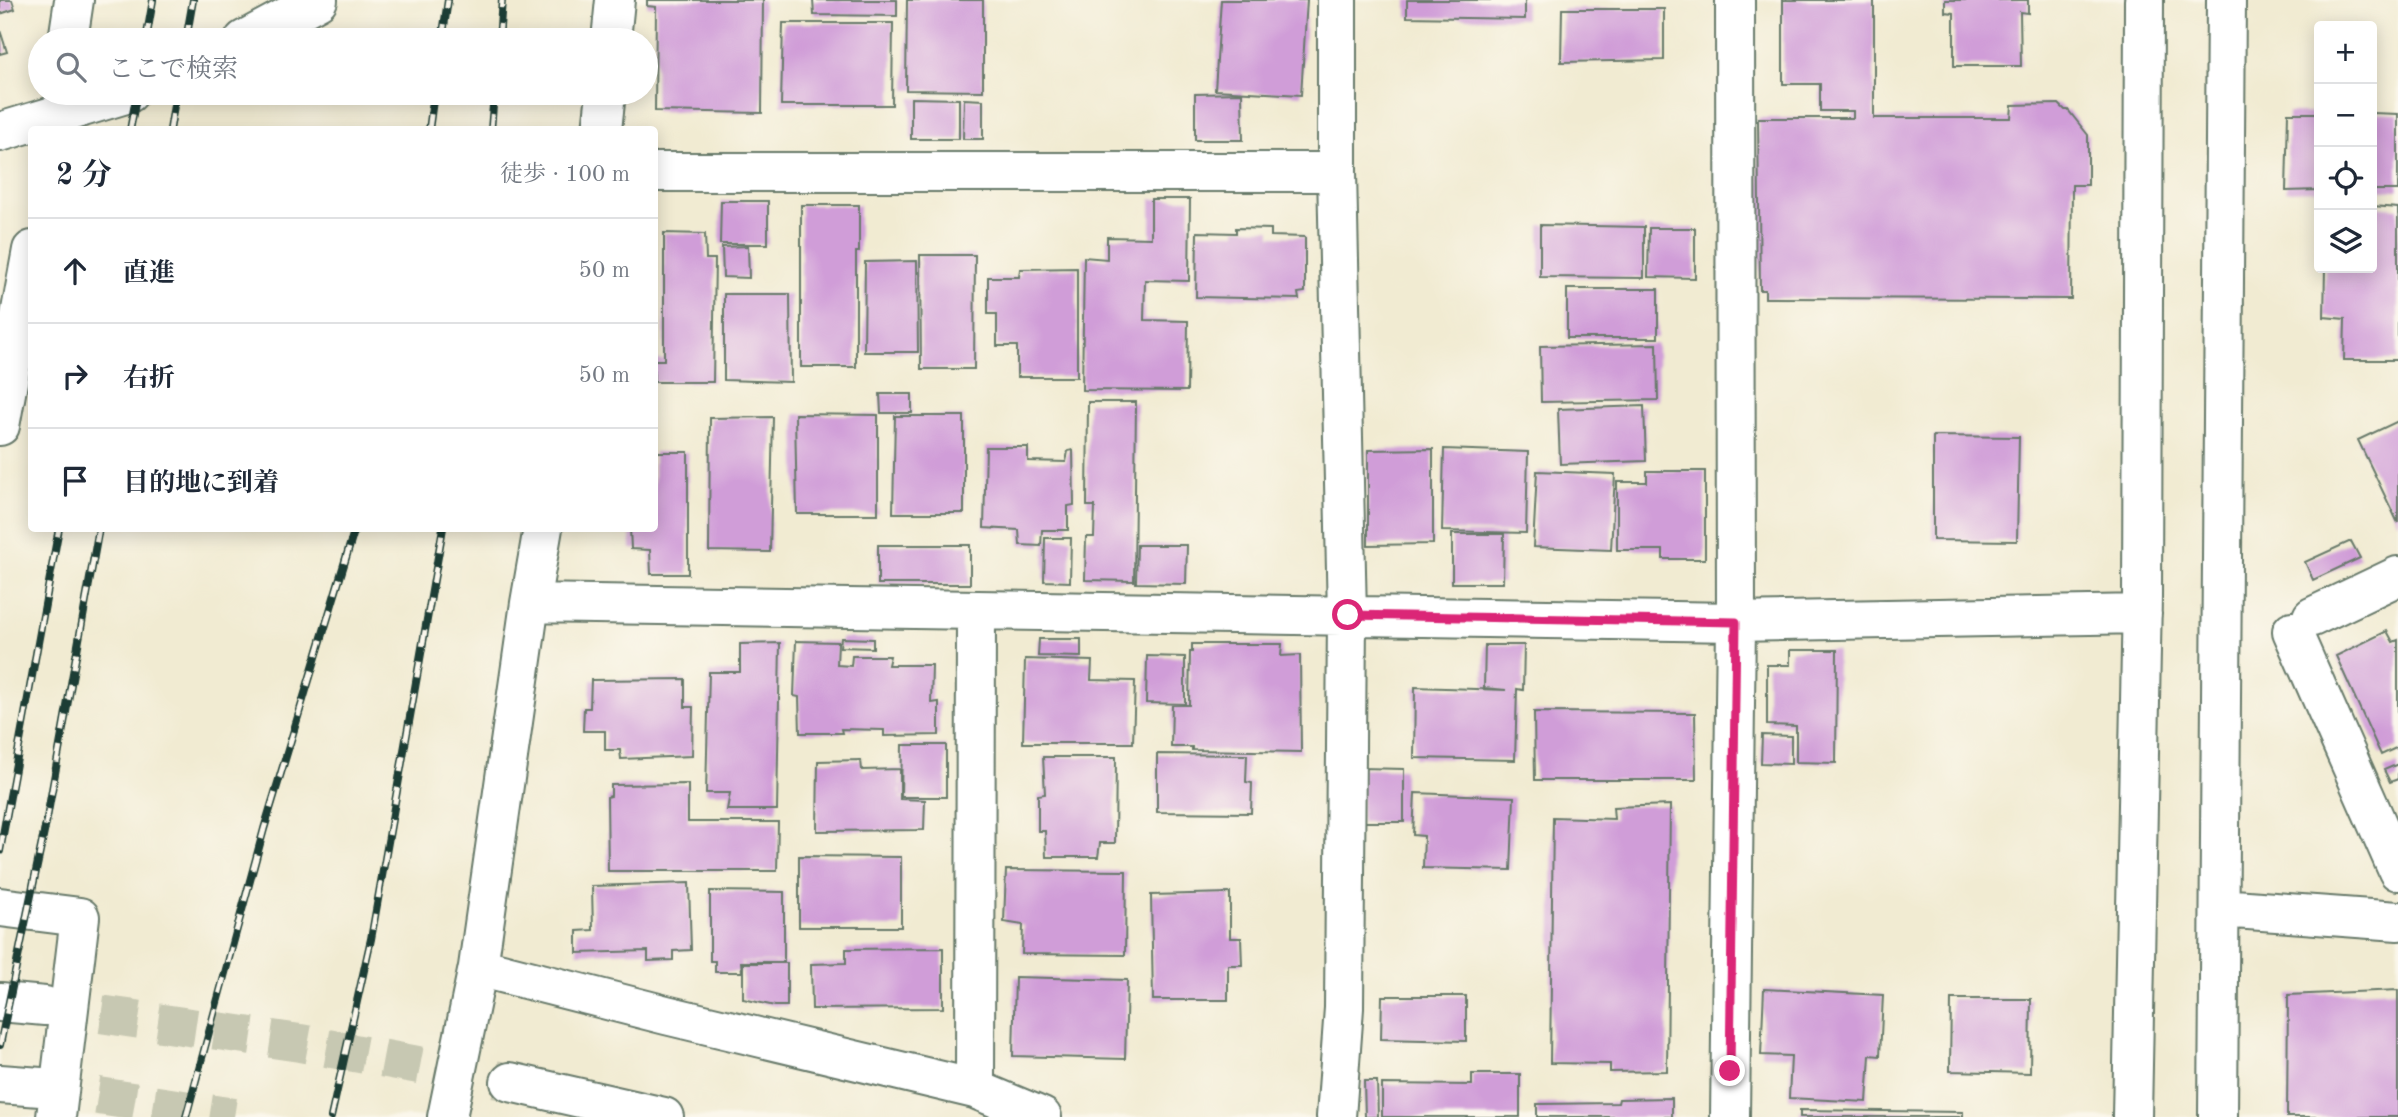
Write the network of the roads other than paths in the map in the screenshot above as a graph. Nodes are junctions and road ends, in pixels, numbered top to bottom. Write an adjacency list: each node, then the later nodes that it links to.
1 (74, 0): 8 (street)
2 (318, 0): 9 (street)
3 (615, 0): 10 (street)
4 (1337, 0): 17 (street)
5 (1735, 0): 26 (street)
6 (2144, 0): 24 (street)
7 (2226, 0): 29 (street)
8 (70, 28)
9 (266, 28)
10 (612, 28)
11 (85, 105): 13 (street)
12 (605, 105): 14 (street)
13 (56, 113): 15 (street)
14 (602, 126)
15 (0, 132)
16 (658, 172): 17 (street)
17 (1338, 172): 25 (street)
18 (28, 272): 19 (street)
19 (0, 426)
20 (542, 532): 22 (street)
21 (2398, 576): 27 (street)
22 (530, 603): 23 (street); 31 (street)
23 (976, 610): 25 (street); 36 (street)
24 (2141, 614): 26 (street); 43 (street)
25 (1348, 615): 26 (street); 41 (street)
26 (1736, 622): 42 (street)
27 (2398, 871)
28 (0, 907): 37 (street)
29 (2220, 908): 30 (street); 44 (street)
30 (2398, 921)
31 (478, 967): 36 (street); 38 (street)
32 (0, 1002): 33 (street)
33 (45, 1006)
34 (510, 1082): 39 (street)
35 (0, 1084): 37 (street)
36 (975, 1089): 40 (street)
37 (49, 1102)
38 (447, 1117)
39 (664, 1117)
40 (1042, 1117)
41 (1336, 1117)
42 (1730, 1117)
43 (2133, 1117)
44 (2218, 1117)

